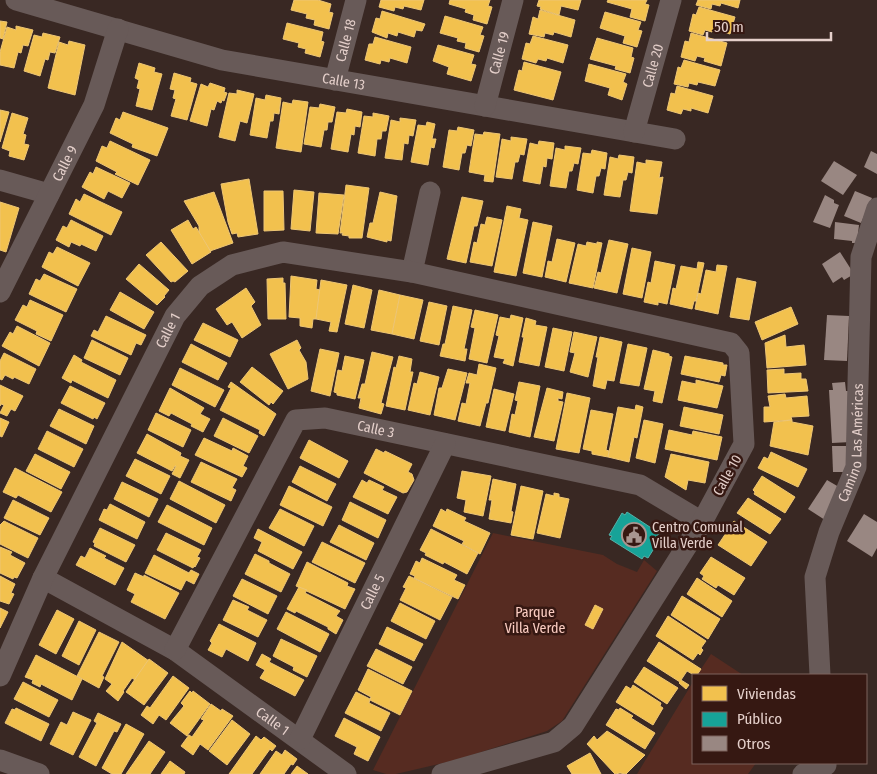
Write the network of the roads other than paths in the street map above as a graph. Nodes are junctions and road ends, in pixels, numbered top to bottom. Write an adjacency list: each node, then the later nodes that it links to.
1 (16, 0): 5 (street, Calle 13)
2 (356, 0): 6 (street, Calle 18)
3 (513, 0): 7 (street, Calle 19)
4 (670, 0): 8 (street, Calle 20)
5 (118, 29): 6 (street, Calle 13); 12 (street, Calle 9)
6 (335, 80): 7 (street, Calle 13)
7 (485, 106): 8 (street, Calle 13)
8 (634, 132): 9 (street, Calle 13)
9 (675, 139)
10 (0, 180): 12 (street)
11 (430, 192): 14 (street)
12 (49, 194): 15 (street, Calle 9)
13 (877, 208): 20 (street, Camino Las Américas)
14 (412, 272): 17 (street, Calle 10); 18 (street, Calle 1)
15 (0, 292)
16 (445, 444): 17 (street, Calle 3); 19 (street, Calle 3); 22 (street, Calle 5)
17 (702, 522): 27 (street, Calle 10)
18 (43, 578): 19 (street, Calle 1); 21 (street, Calle 1)
19 (175, 650): 22 (street, Calle 1)
20 (820, 674)
21 (0, 676)
22 (300, 739): 26 (street)
23 (0, 760): 25 (street)
24 (826, 767): 28 (street)
25 (39, 774)
26 (346, 774)
27 (442, 774)
28 (803, 774)

